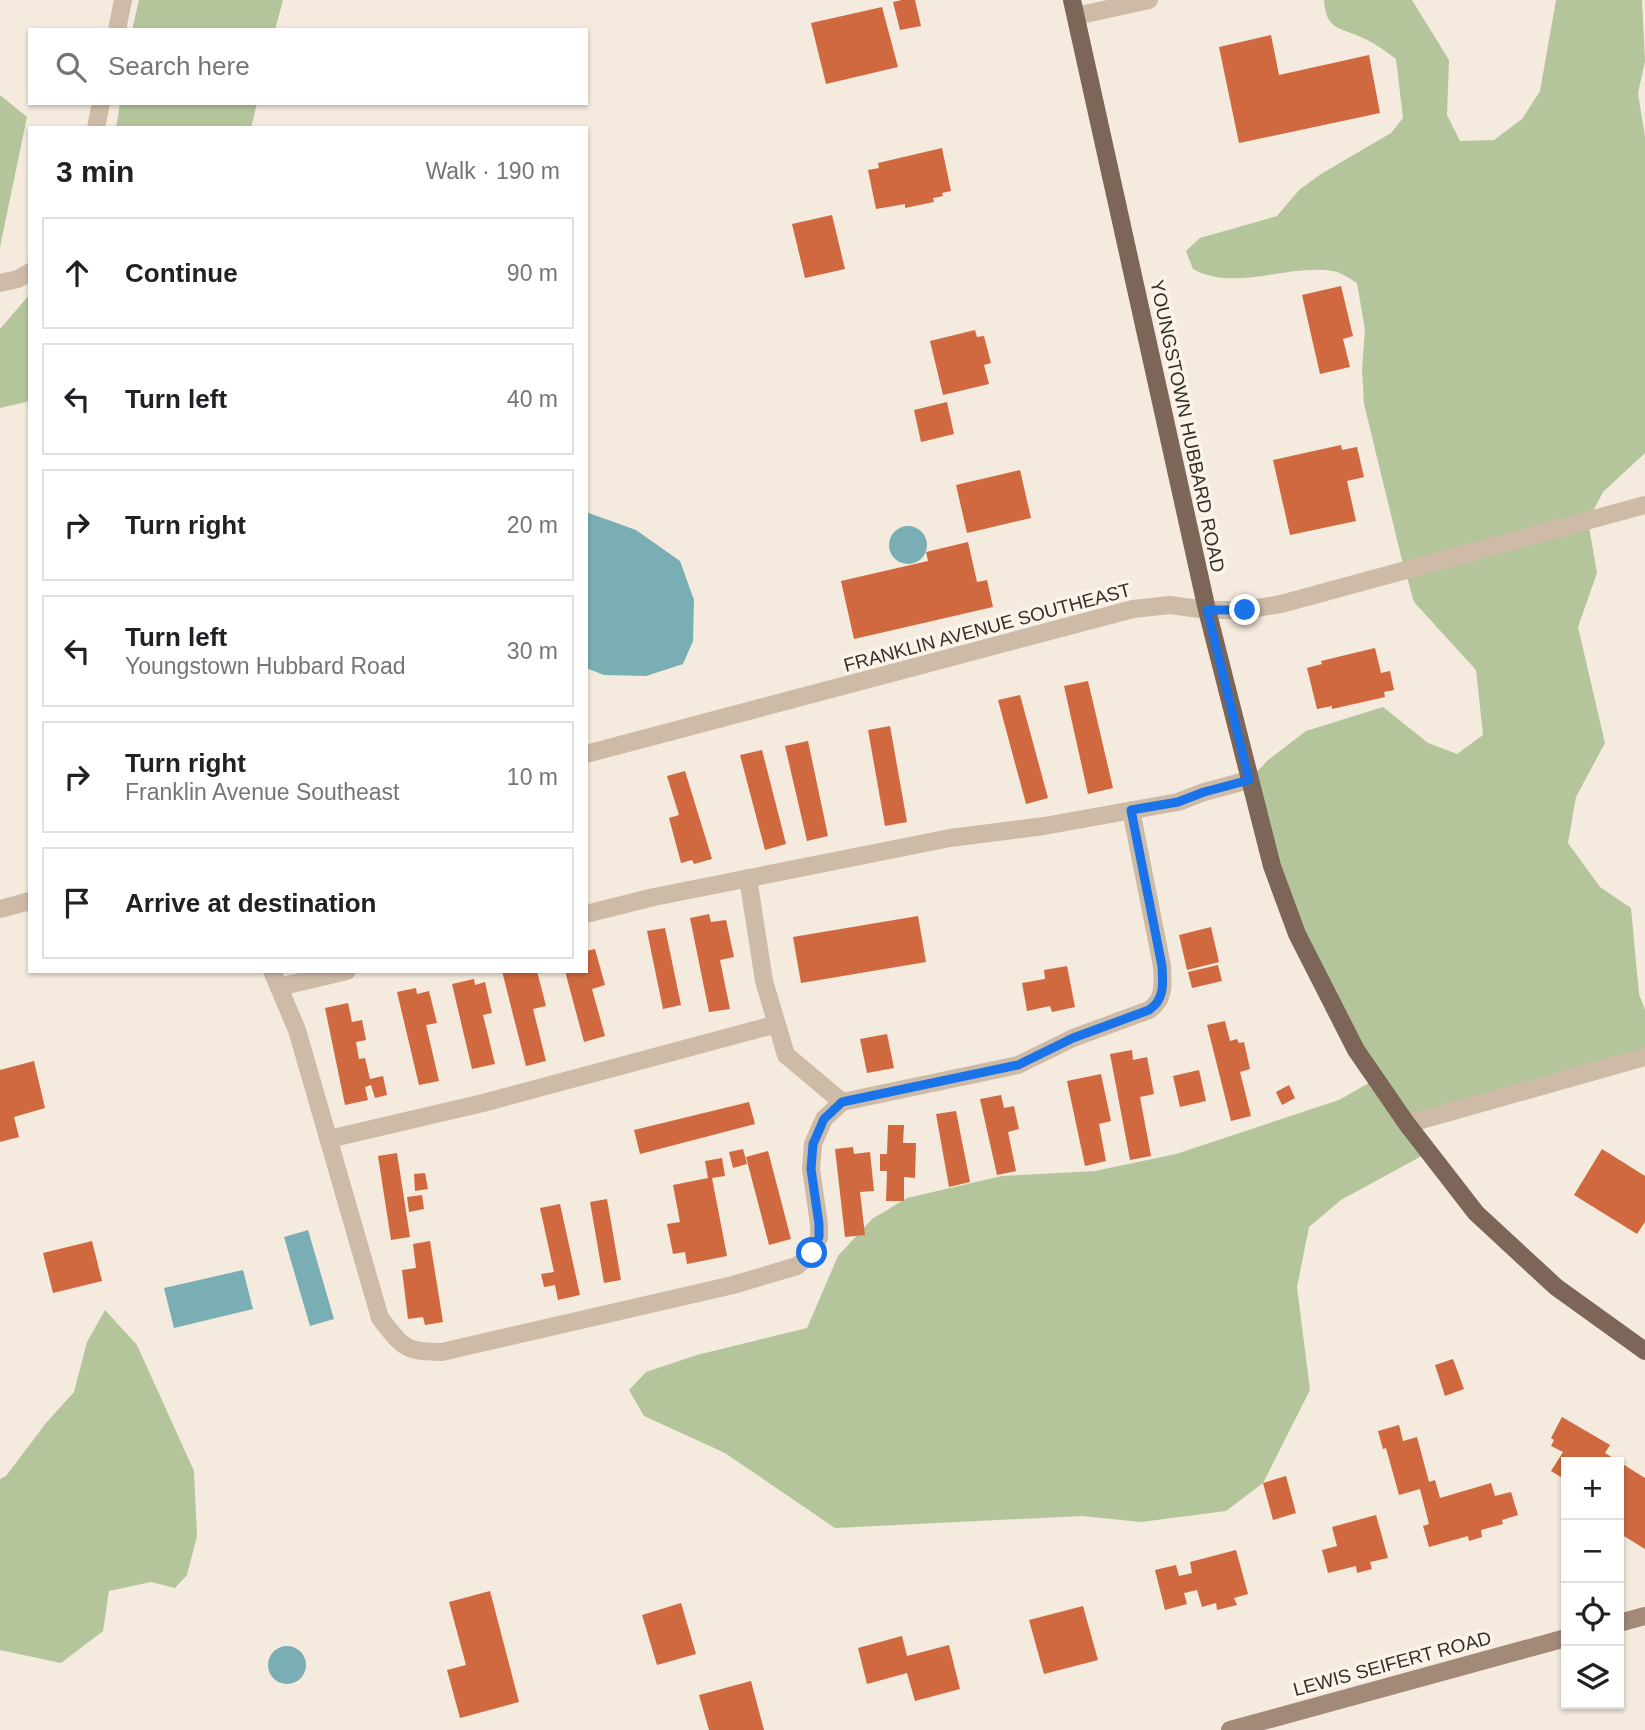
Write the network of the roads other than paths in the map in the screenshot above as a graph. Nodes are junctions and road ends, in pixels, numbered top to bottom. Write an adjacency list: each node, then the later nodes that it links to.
1 (123, 0): 4 (street)
2 (1149, 0): 3 (street)
3 (1074, 8): 10 (main road, YOUNGSTOWN HUBBARD ROAD)
4 (117, 28)
5 (101, 105): 6 (street)
6 (96, 126)
7 (28, 273): 8 (street)
8 (0, 283)
9 (1645, 505): 10 (street, FRANKLIN AVENUE SOUTHEAST)
10 (1207, 610): 11 (street, FRANKLIN AVENUE SOUTHEAST); 12 (main road, YOUNGSTOWN HUBBARD ROAD)
11 (588, 753)
12 (1249, 780): 13 (street); 23 (main road, YOUNGSTOWN HUBBARD ROAD)
13 (1131, 810): 14 (street); 22 (street)
14 (748, 878): 17 (street); 20 (street)
15 (28, 902): 16 (street)
16 (0, 909)
17 (588, 914)
18 (329, 973): 19 (street)
19 (276, 979): 24 (street)
20 (777, 1024): 22 (street); 24 (street)
21 (1645, 1057): 23 (street)
22 (842, 1102): 24 (street)
23 (1407, 1124): 25 (main road, YOUNGSTOWN HUBBARD ROAD)
24 (329, 1139)
25 (1645, 1351)
26 (1645, 1616): 27 (street)
27 (1624, 1622)
28 (1561, 1638): 29 (street, LEWIS SEIFERT ROAD)
29 (1230, 1730)

